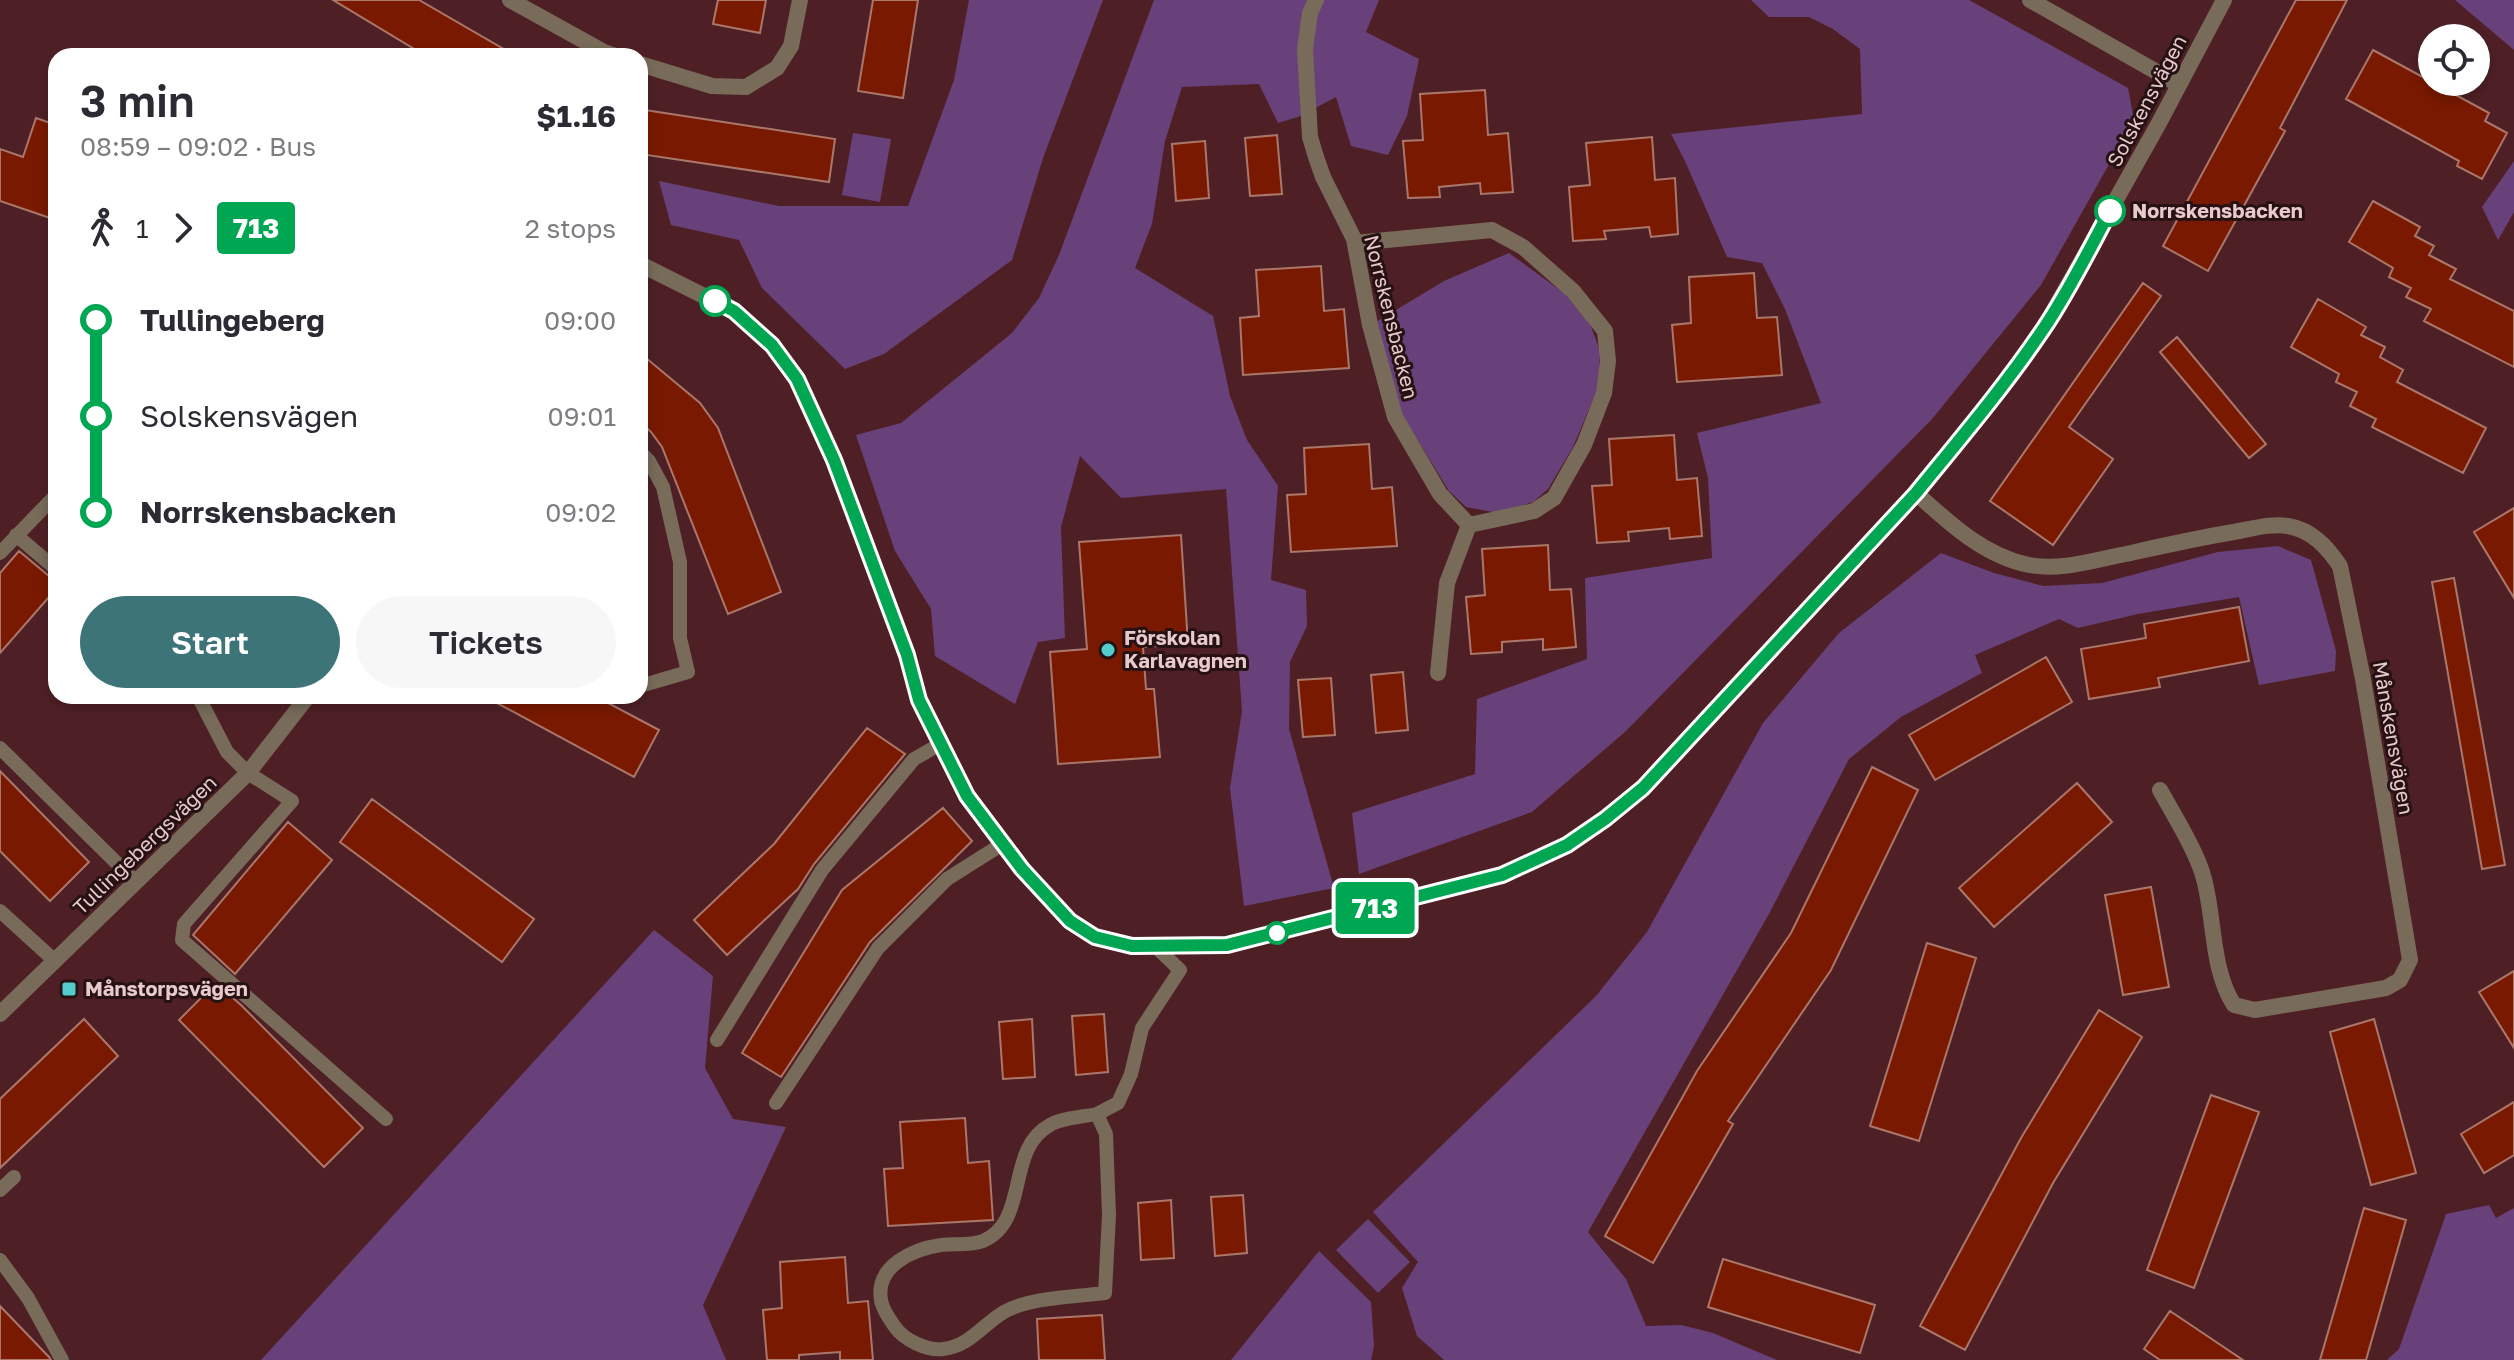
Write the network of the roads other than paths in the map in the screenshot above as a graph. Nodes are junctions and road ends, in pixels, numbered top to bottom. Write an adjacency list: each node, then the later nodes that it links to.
1 (510, 0): 6 (street)
2 (800, 0): 7 (street)
3 (1316, 0): 9 (street, Norrskensbacken)
4 (2030, 0): 8 (street)
5 (2224, 0): 8 (street, Solskensvägen)
6 (595, 48)
7 (648, 66)
8 (2178, 84): 12 (street, Solskensvägen)
9 (1355, 243): 14 (street, Norrskensbacken); 14 (street)
10 (648, 268): 22 (street, Solskensvägen)
11 (648, 460): 19 (lane)
12 (1916, 493): 25 (street, Månskensvägen); 29 (street, Solskensvägen)
13 (48, 503): 15 (lane)
14 (1469, 525): 18 (street)
15 (16, 535): 16 (lane); 17 (lane)
16 (0, 553)
17 (48, 562)
18 (1438, 673)
19 (648, 684)
20 (202, 704): 24 (lane)
21 (302, 704): 24 (street, Tullingebergsvägen)
22 (942, 743): 26 (street, Solskensvägen); 32 (lane)
23 (0, 748): 27 (lane)
24 (248, 773): 27 (street, Tullingebergsvägen); 35 (lane)
25 (2160, 790)
26 (1004, 843): 29 (street, Solskensvägen); 33 (lane)
27 (136, 882): 30 (street, Tullingebergsvägen)
28 (0, 911): 30 (lane)
29 (1156, 947): 34 (lane)
30 (55, 961): 31 (street, Tullingebergsvägen)
31 (0, 1014)
32 (717, 1040)
33 (776, 1103)
34 (1097, 1114): 34 (lane)
35 (386, 1119)
36 (14, 1177): 37 (lane)
37 (0, 1190)
38 (0, 1260): 39 (lane)
39 (62, 1360)

